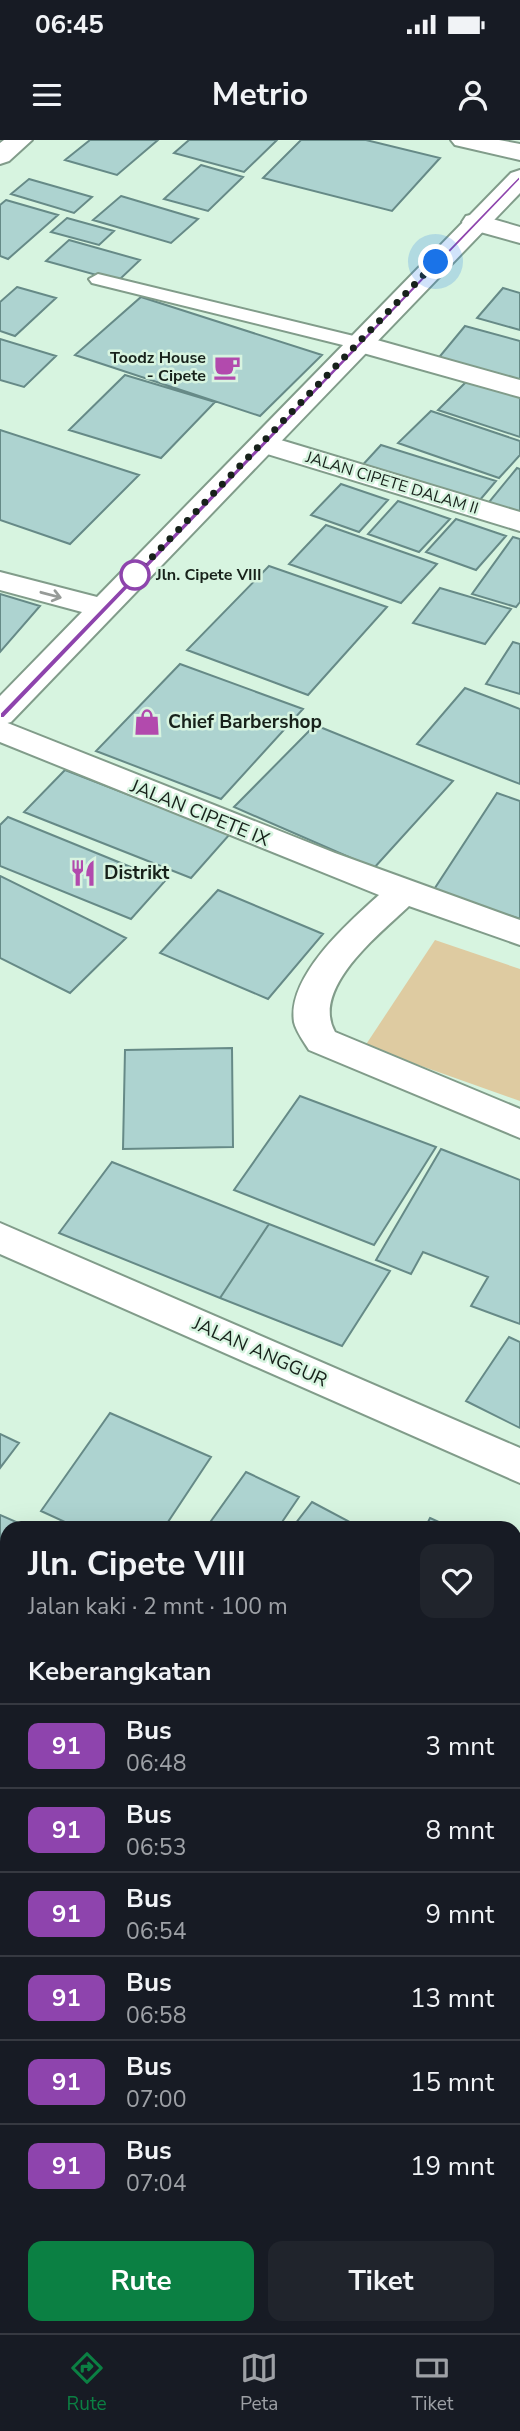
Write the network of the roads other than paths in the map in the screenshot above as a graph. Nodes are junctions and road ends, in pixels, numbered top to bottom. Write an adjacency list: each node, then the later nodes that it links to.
1 (19, 140): 4 (street)
2 (464, 140): 3 (street)
3 (520, 152)
4 (0, 156)
5 (520, 178): 6 (street)
6 (475, 222): 7 (street); 9 (street)
7 (520, 235)
8 (98, 279): 9 (lane)
9 (359, 343): 10 (street); 11 (street)
10 (520, 389)
11 (264, 444): 12 (street, JALAN CIPETE DALAM II); 14 (street)
12 (520, 522)
13 (0, 581): 14 (street, one-way to 14)
14 (103, 608): 15 (street)
15 (0, 715)
16 (0, 730): 17 (street, JALAN CIPETE IX)
17 (402, 892): 18 (street, JALAN CIPETE IX); 19 (street)
18 (520, 933)
19 (520, 1124)
20 (0, 1238): 21 (street, JALAN ANGGUR)
21 (520, 1466)

